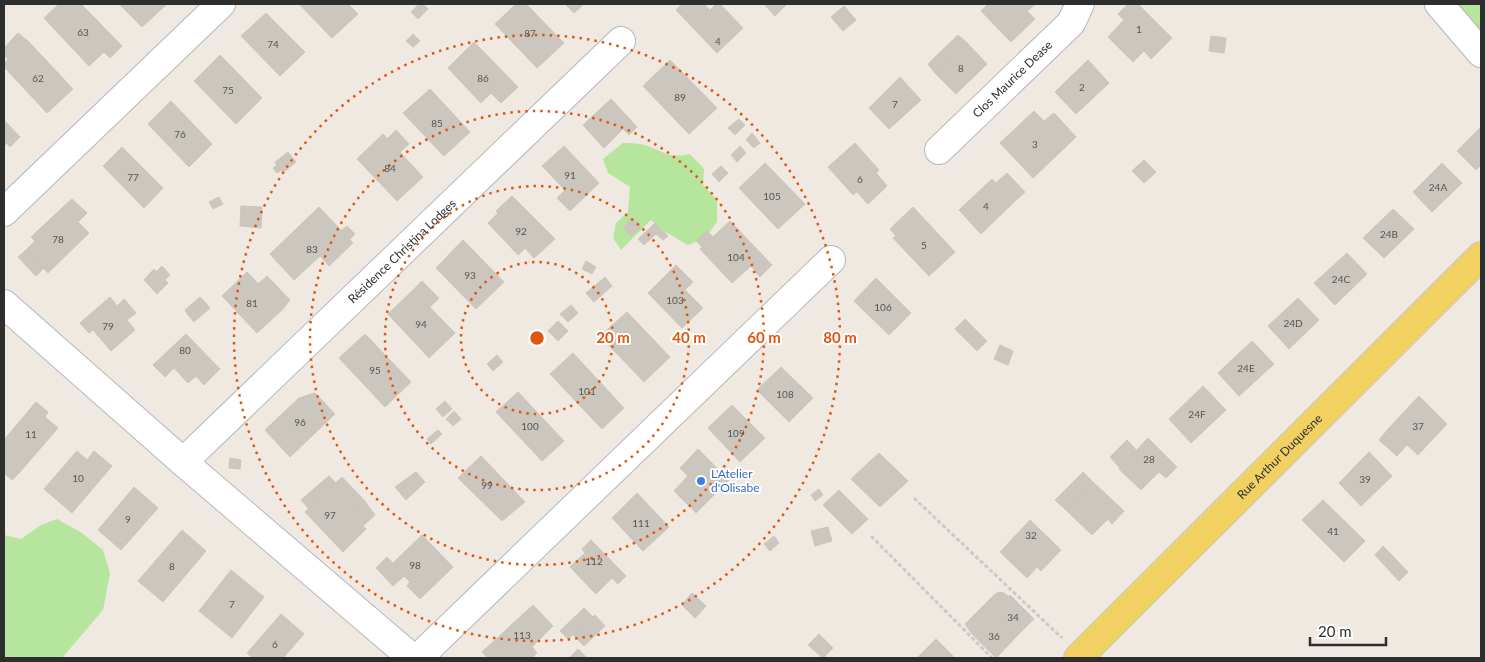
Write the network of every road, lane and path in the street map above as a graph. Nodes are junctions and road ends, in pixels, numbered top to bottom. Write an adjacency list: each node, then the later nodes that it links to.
1 (221, 4): 7 (street)
2 (1080, 4): 6 (street, Clos Maurice Dease)
3 (1438, 4): 5 (street)
4 (621, 40): 11 (street, Résidence Christina Lodges)
5 (1481, 53)
6 (940, 150)
7 (4, 212)
8 (1481, 256): 14 (main road, Rue Arthur Duquesne)
9 (831, 260): 16 (street)
10 (4, 304): 11 (street)
11 (183, 462): 15 (street)
12 (914, 498): 14 (path)
13 (871, 536): 17 (path)
14 (1079, 657)
15 (412, 658)
16 (418, 658)
17 (992, 658)

